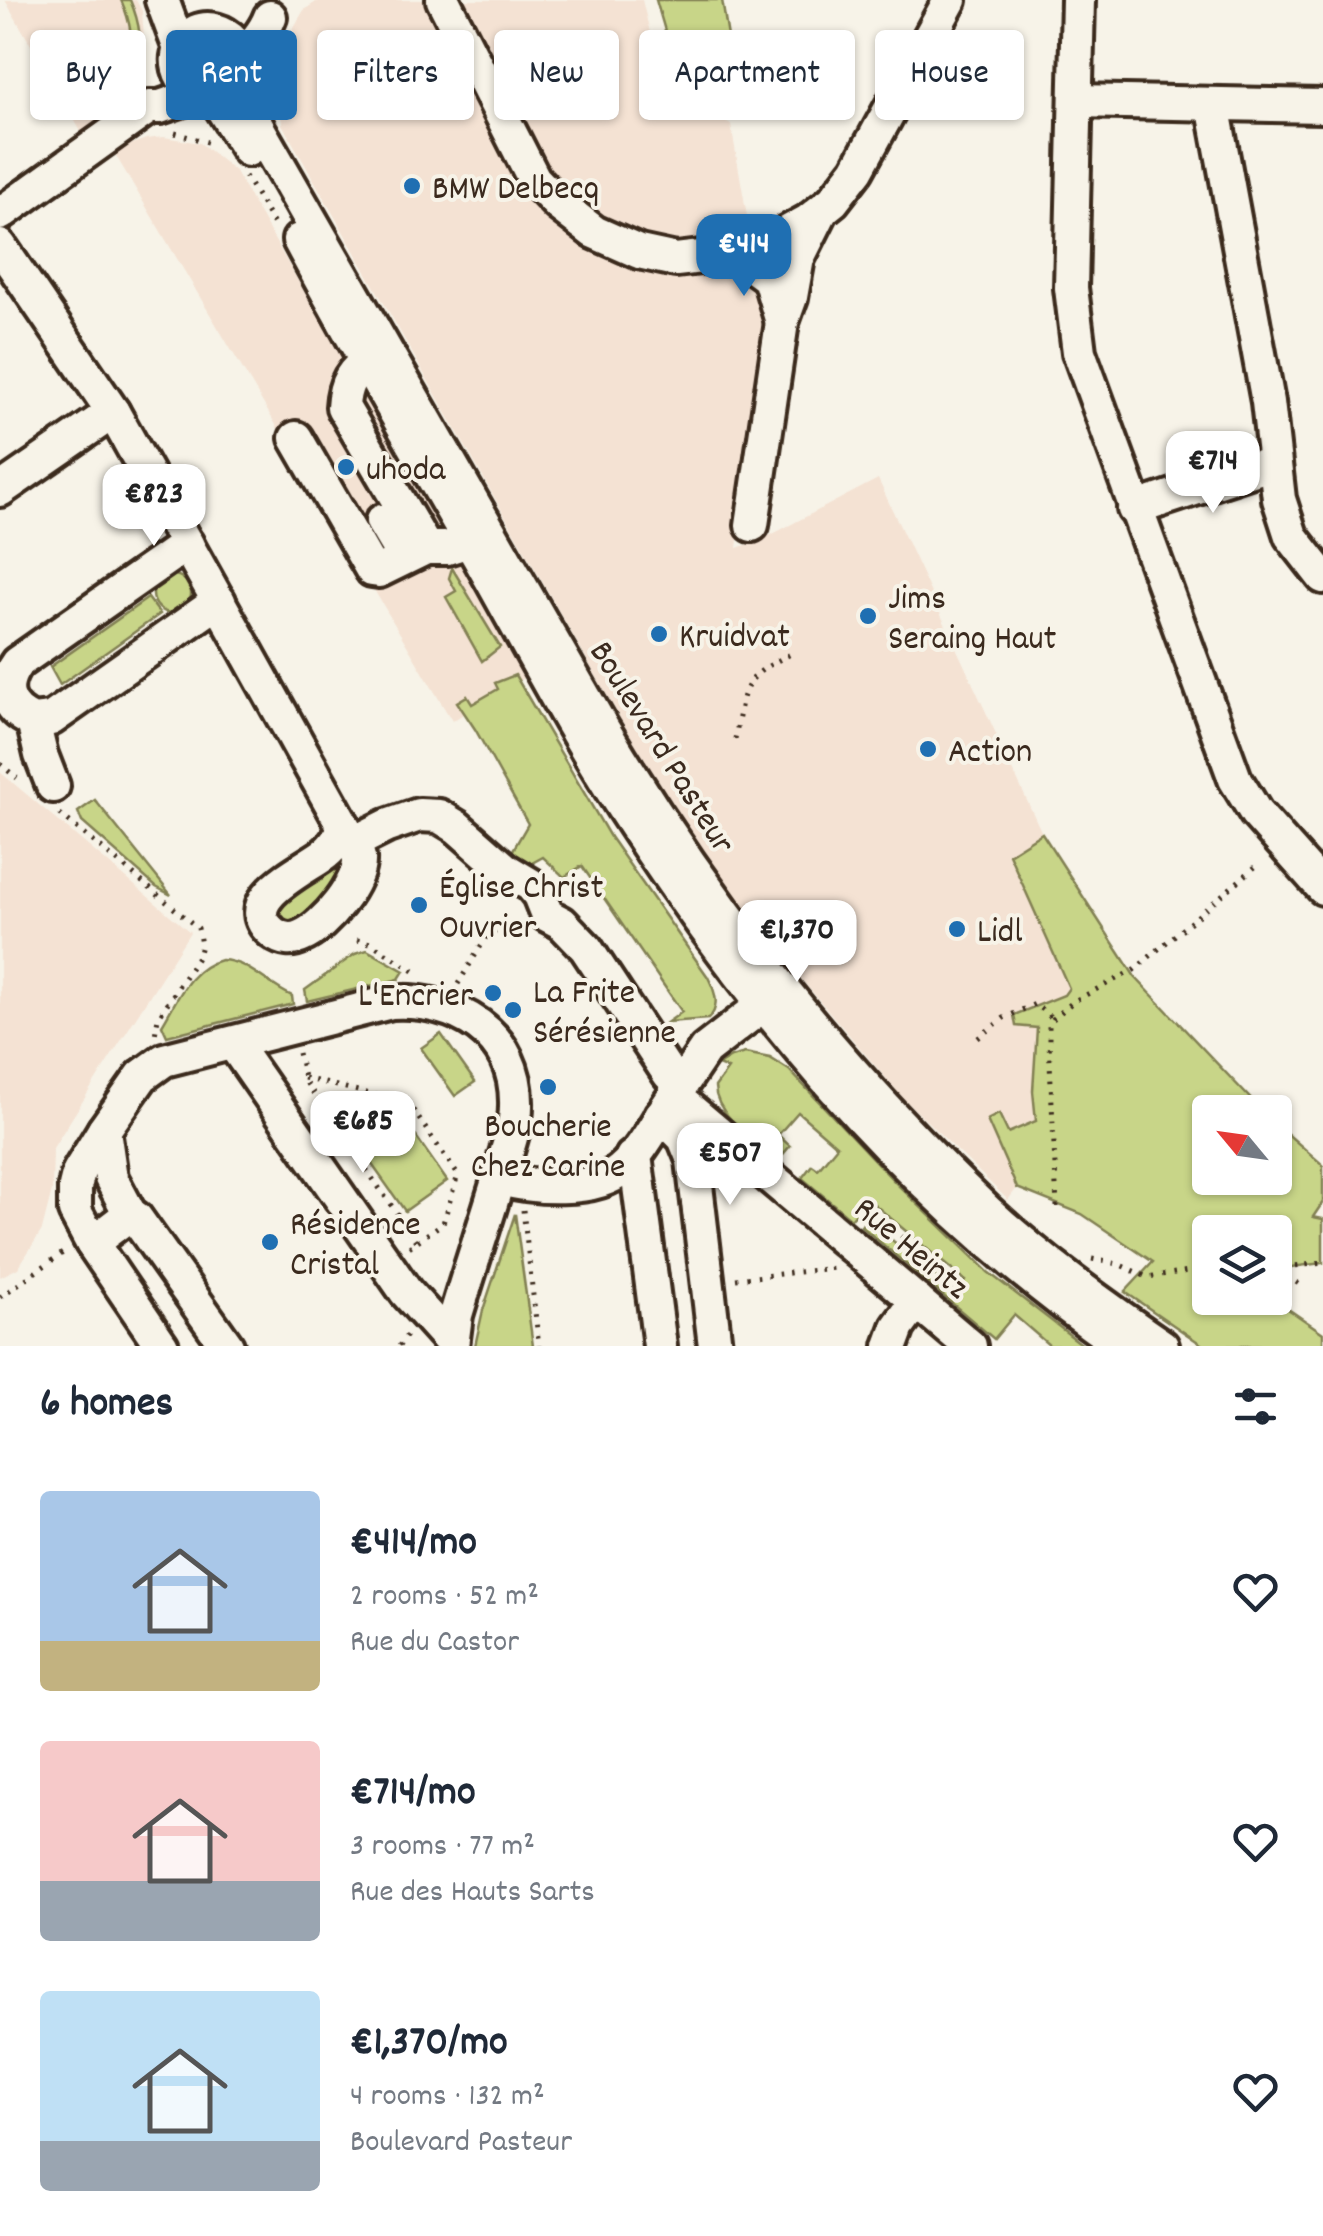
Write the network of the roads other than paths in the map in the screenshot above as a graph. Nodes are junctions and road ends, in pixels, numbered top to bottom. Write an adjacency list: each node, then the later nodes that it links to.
1 (162, 0): 7 (street)
2 (186, 0): 8 (street)
3 (443, 0): 20 (street)
4 (950, 0): 20 (street)
5 (1078, 0): 11 (street)
6 (282, 8): 8 (street); 9 (street)
7 (171, 30)
8 (216, 30)
9 (265, 30)
10 (166, 80): 15 (street)
11 (1076, 100): 13 (street); 26 (street)
12 (166, 103): 15 (street)
13 (1213, 104): 14 (street); 24 (street)
14 (1323, 106)
15 (148, 107): 18 (street)
16 (237, 120): 21 (street, Boulevard Pasteur)
17 (253, 120): 38 (street, Boulevard Pasteur)
18 (0, 214)
19 (0, 246): 22 (street)
20 (768, 255): 28 (street)
21 (367, 362): 27 (street); 30 (street, Boulevard Pasteur)
22 (114, 412): 25 (street); 31 (street)
23 (296, 438): 29 (street)
24 (1273, 463): 26 (street); 33 (street)
25 (0, 490)
26 (1134, 509): 37 (street)
27 (393, 516): 29 (street); 32 (street)
28 (752, 525)
29 (354, 538): 32 (street)
30 (469, 541): 32 (street); 39 (street, Boulevard Pasteur)
31 (187, 544): 34 (street); 35 (street)
32 (415, 553)
33 (1323, 577)
34 (219, 601): 35 (street); 42 (street)
35 (33, 721): 36 (street)
36 (42, 791)
37 (1323, 888)
38 (762, 964): 39 (street); 40 (street, Boulevard Pasteur)
39 (763, 1006): 40 (street); 42 (street); 56 (street, Boulevard Pasteur)
40 (802, 1014): 57 (street, Boulevard Pasteur)
41 (233, 1043): 43 (street); 45 (street); 49 (street)
42 (672, 1098): 44 (street); 48 (street, Rue Heintz); 53 (street)
43 (104, 1130): 46 (street); 47 (street)
44 (632, 1157): 45 (street); 52 (street)
45 (498, 1178): 49 (street)
46 (130, 1214): 47 (street); 51 (street)
47 (81, 1246): 50 (street)
48 (916, 1301): 54 (street); 55 (street, Rue Heintz)
49 (452, 1344)
50 (162, 1346)
51 (227, 1346)
52 (660, 1346)
53 (715, 1346)
54 (891, 1346)
55 (970, 1346)
56 (1122, 1346)
57 (1162, 1346)

